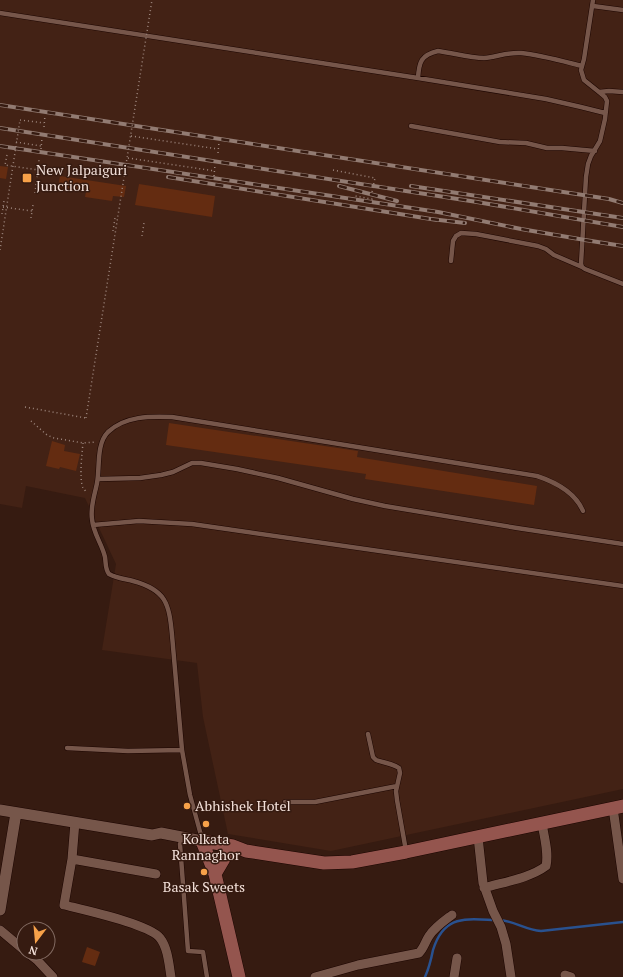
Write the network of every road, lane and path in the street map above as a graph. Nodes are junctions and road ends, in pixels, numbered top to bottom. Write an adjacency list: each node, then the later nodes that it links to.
1 (152, 0): 15 (path, bridge)
2 (593, 0): 3 (lane)
3 (592, 6): 4 (lane); 6 (lane)
4 (623, 10)
5 (0, 13): 7 (lane)
6 (582, 66): 7 (lane); 8 (lane)
7 (418, 78): 10 (lane)
8 (599, 92): 9 (lane); 10 (lane)
9 (623, 92)
10 (605, 113): 22 (lane)
11 (45, 114): 12 (path)
12 (44, 123): 14 (path); 17 (path, bridge)
13 (411, 126): 22 (lane)
14 (44, 127)
15 (131, 136): 21 (path); 25 (path, bridge)
16 (42, 138): 19 (path)
17 (16, 142): 19 (path); 28 (path, bridge)
18 (219, 142): 21 (path)
19 (41, 146): 20 (path)
20 (41, 149)
21 (218, 149): 23 (path)
22 (595, 151): 50 (lane)
23 (218, 153)
24 (7, 155): 28 (path)
25 (128, 158): 31 (path); 45 (path, bridge)
26 (39, 160): 29 (path)
27 (215, 165): 31 (path)
28 (13, 166): 29 (path); 38 (path, bridge)
29 (38, 170): 33 (path)
30 (333, 170): 34 (path)
31 (215, 171): 32 (path)
32 (214, 176)
33 (35, 193)
34 (355, 196)
35 (4, 201): 37 (path)
36 (33, 205): 39 (path)
37 (3, 207): 38 (path, bridge); 40 (path)
38 (6, 208): 39 (path); 48 (path, bridge)
39 (32, 211): 41 (path)
40 (2, 214)
41 (31, 218)
42 (115, 218): 44 (path)
43 (144, 223): 47 (path)
44 (114, 225): 45 (path, bridge); 46 (path)
45 (117, 225): 52 (path, bridge)
46 (113, 231)
47 (142, 236)
48 (0, 250)
49 (451, 261): 50 (lane)
50 (582, 267): 51 (lane)
51 (623, 284)
52 (25, 407)
53 (31, 421): 54 (path)
54 (83, 443): 55 (path); 57 (path)
55 (102, 443): 56 (lane); 58 (lane)
56 (98, 479): 57 (lane); 60 (lane)
57 (94, 496): 59 (lane)
58 (583, 511)
59 (93, 525): 61 (lane); 64 (lane)
60 (623, 544)
61 (623, 586)
62 (368, 734): 65 (lane)
63 (67, 748): 64 (lane)
64 (182, 750): 75 (lane)
65 (397, 786): 66 (lane); 78 (lane)
66 (285, 802)
67 (618, 807): 71 (main road); 82 (street)
68 (0, 810): 69 (street)
69 (16, 813): 70 (street); 84 (street)
70 (75, 822): 72 (street); 79 (street)
71 (542, 823): 73 (main road); 83 (street)
72 (152, 835): 74 (street); 75 (street)
73 (478, 837): 78 (main road); 83 (street)
74 (180, 844): 75 (street); 92 (lane)
75 (200, 845): 76 (main road); 77 (main road); 81 (main road)
76 (246, 851): 77 (main road); 78 (main road)
77 (228, 852): 81 (main road)
78 (406, 852)
79 (72, 859): 80 (street); 91 (street)
80 (156, 874)
81 (215, 874): 93 (main road)
82 (623, 879)
83 (484, 888): 96 (street)
84 (1, 905)
85 (452, 915): 94 (street)
86 (0, 930): 87 (street)
87 (16, 943)
88 (457, 958): 95 (street)
89 (38, 961): 90 (street)
90 (53, 977)
91 (171, 977)
92 (207, 977)
93 (239, 977)
94 (315, 977)
95 (454, 977)
96 (511, 977)

